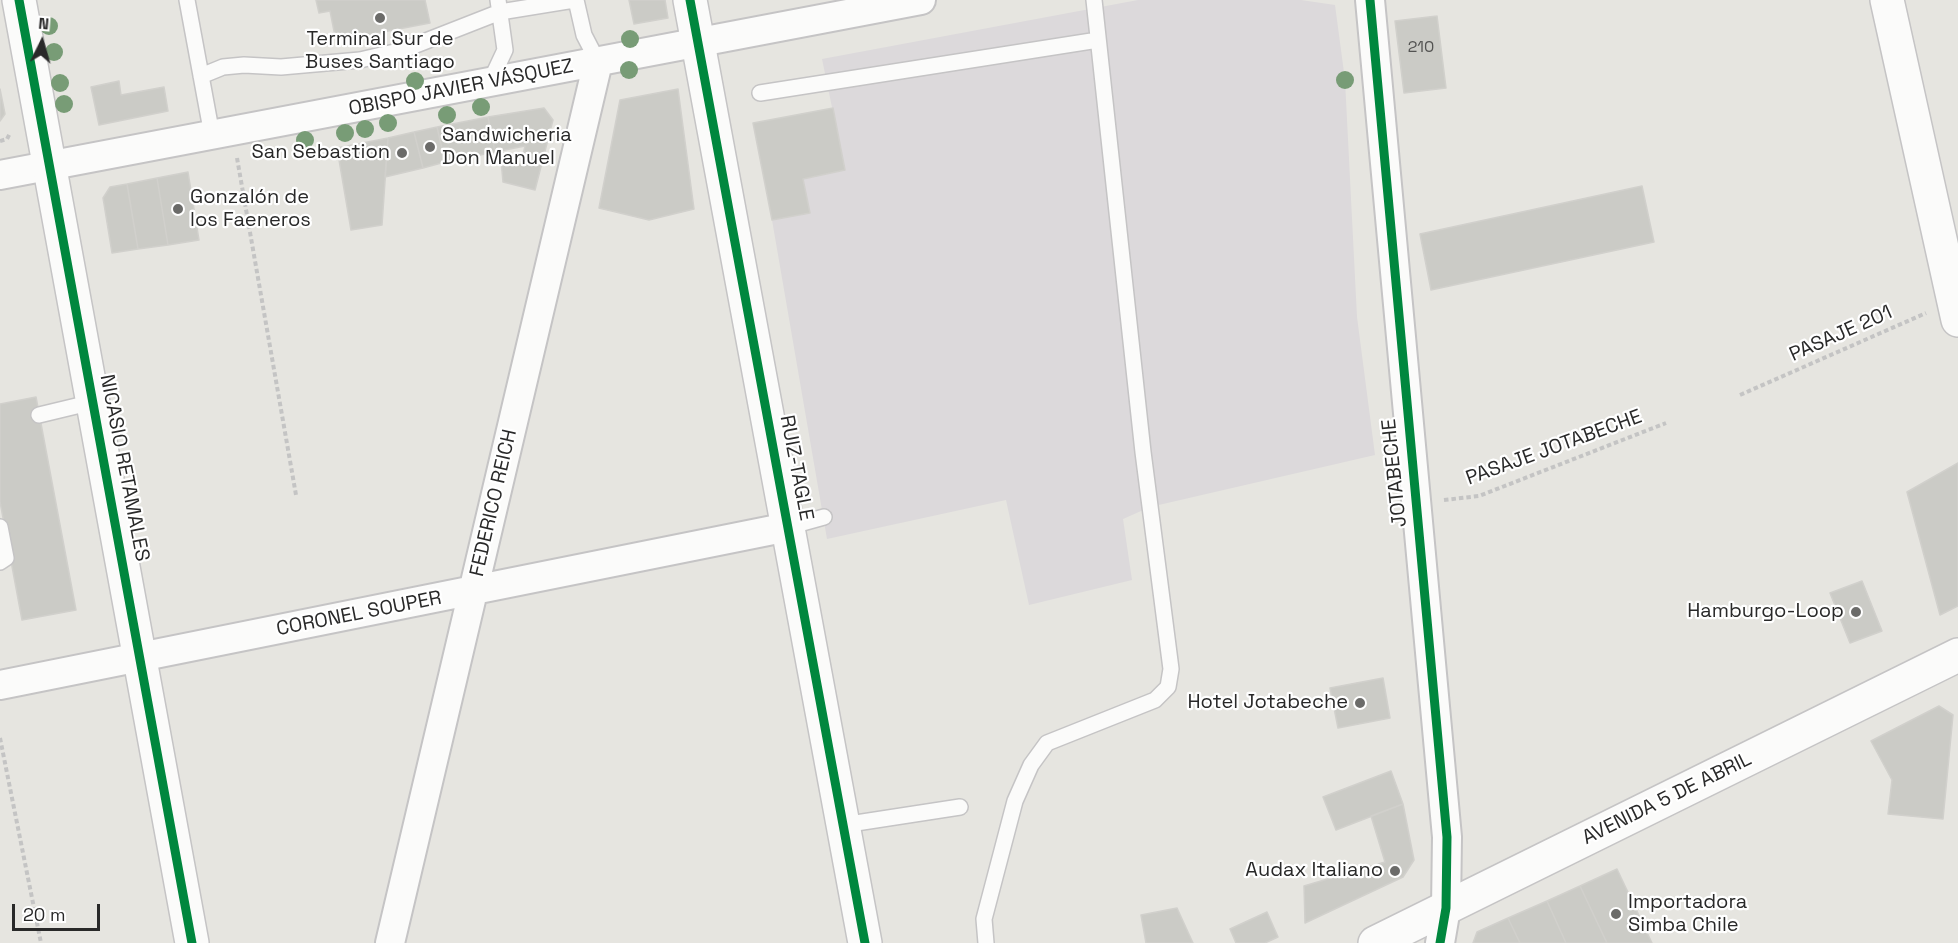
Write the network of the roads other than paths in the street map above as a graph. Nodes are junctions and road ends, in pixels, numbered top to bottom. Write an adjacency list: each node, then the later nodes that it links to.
1 (19, 0): 17 (street, NICASIO RETAMALES)
2 (187, 0): 13 (lane)
3 (575, 0): 9 (lane); 12 (lane)
4 (690, 0): 11 (street, RUIZ-TAGLE)
5 (921, 0): 11 (street, OBISPO JAVIER VÁSQUEZ)
6 (1094, 0): 10 (lane)
7 (1370, 0): 32 (street, JOTABECHE)
8 (1887, 0): 19 (street)
9 (499, 6): 13 (lane); 14 (lane)
10 (1098, 39): 15 (lane); 36 (lane)
11 (699, 43): 12 (street, OBISPO JAVIER VÁSQUEZ); 24 (street, RUIZ-TAGLE)
12 (598, 62): 14 (street, OBISPO JAVIER VÁSQUEZ); 26 (street, FEDERICO REICH)
13 (201, 76): 16 (lane)
14 (490, 82): 16 (street, OBISPO JAVIER VÁSQUEZ)
15 (760, 93)
16 (212, 135): 17 (street, OBISPO JAVIER VÁSQUEZ)
17 (50, 166): 18 (street, OBISPO JAVIER VÁSQUEZ); 20 (street, NICASIO RETAMALES)
18 (0, 175)
19 (1956, 310)
20 (93, 402): 21 (lane); 28 (street, NICASIO RETAMALES)
21 (39, 414)
22 (824, 517): 24 (lane)
23 (0, 527): 25 (lane)
24 (788, 527): 26 (street, CORONEL SOUPER); 31 (street, RUIZ-TAGLE)
25 (0, 562)
26 (473, 590): 28 (street, CORONEL SOUPER); 34 (street, FEDERICO REICH)
27 (1958, 655): 32 (street, AVENIDA 5 DE ABRIL)
28 (141, 657): 29 (street, CORONEL SOUPER); 33 (street, NICASIO RETAMALES)
29 (0, 685)
30 (960, 807): 31 (lane)
31 (843, 825): 35 (street, RUIZ-TAGLE)
32 (1446, 908): 37 (street, AVENIDA 5 DE ABRIL); 38 (street, JOTABECHE)
33 (192, 943)
34 (390, 943)
35 (865, 943)
36 (986, 943)
37 (1375, 943)
38 (1440, 943)

